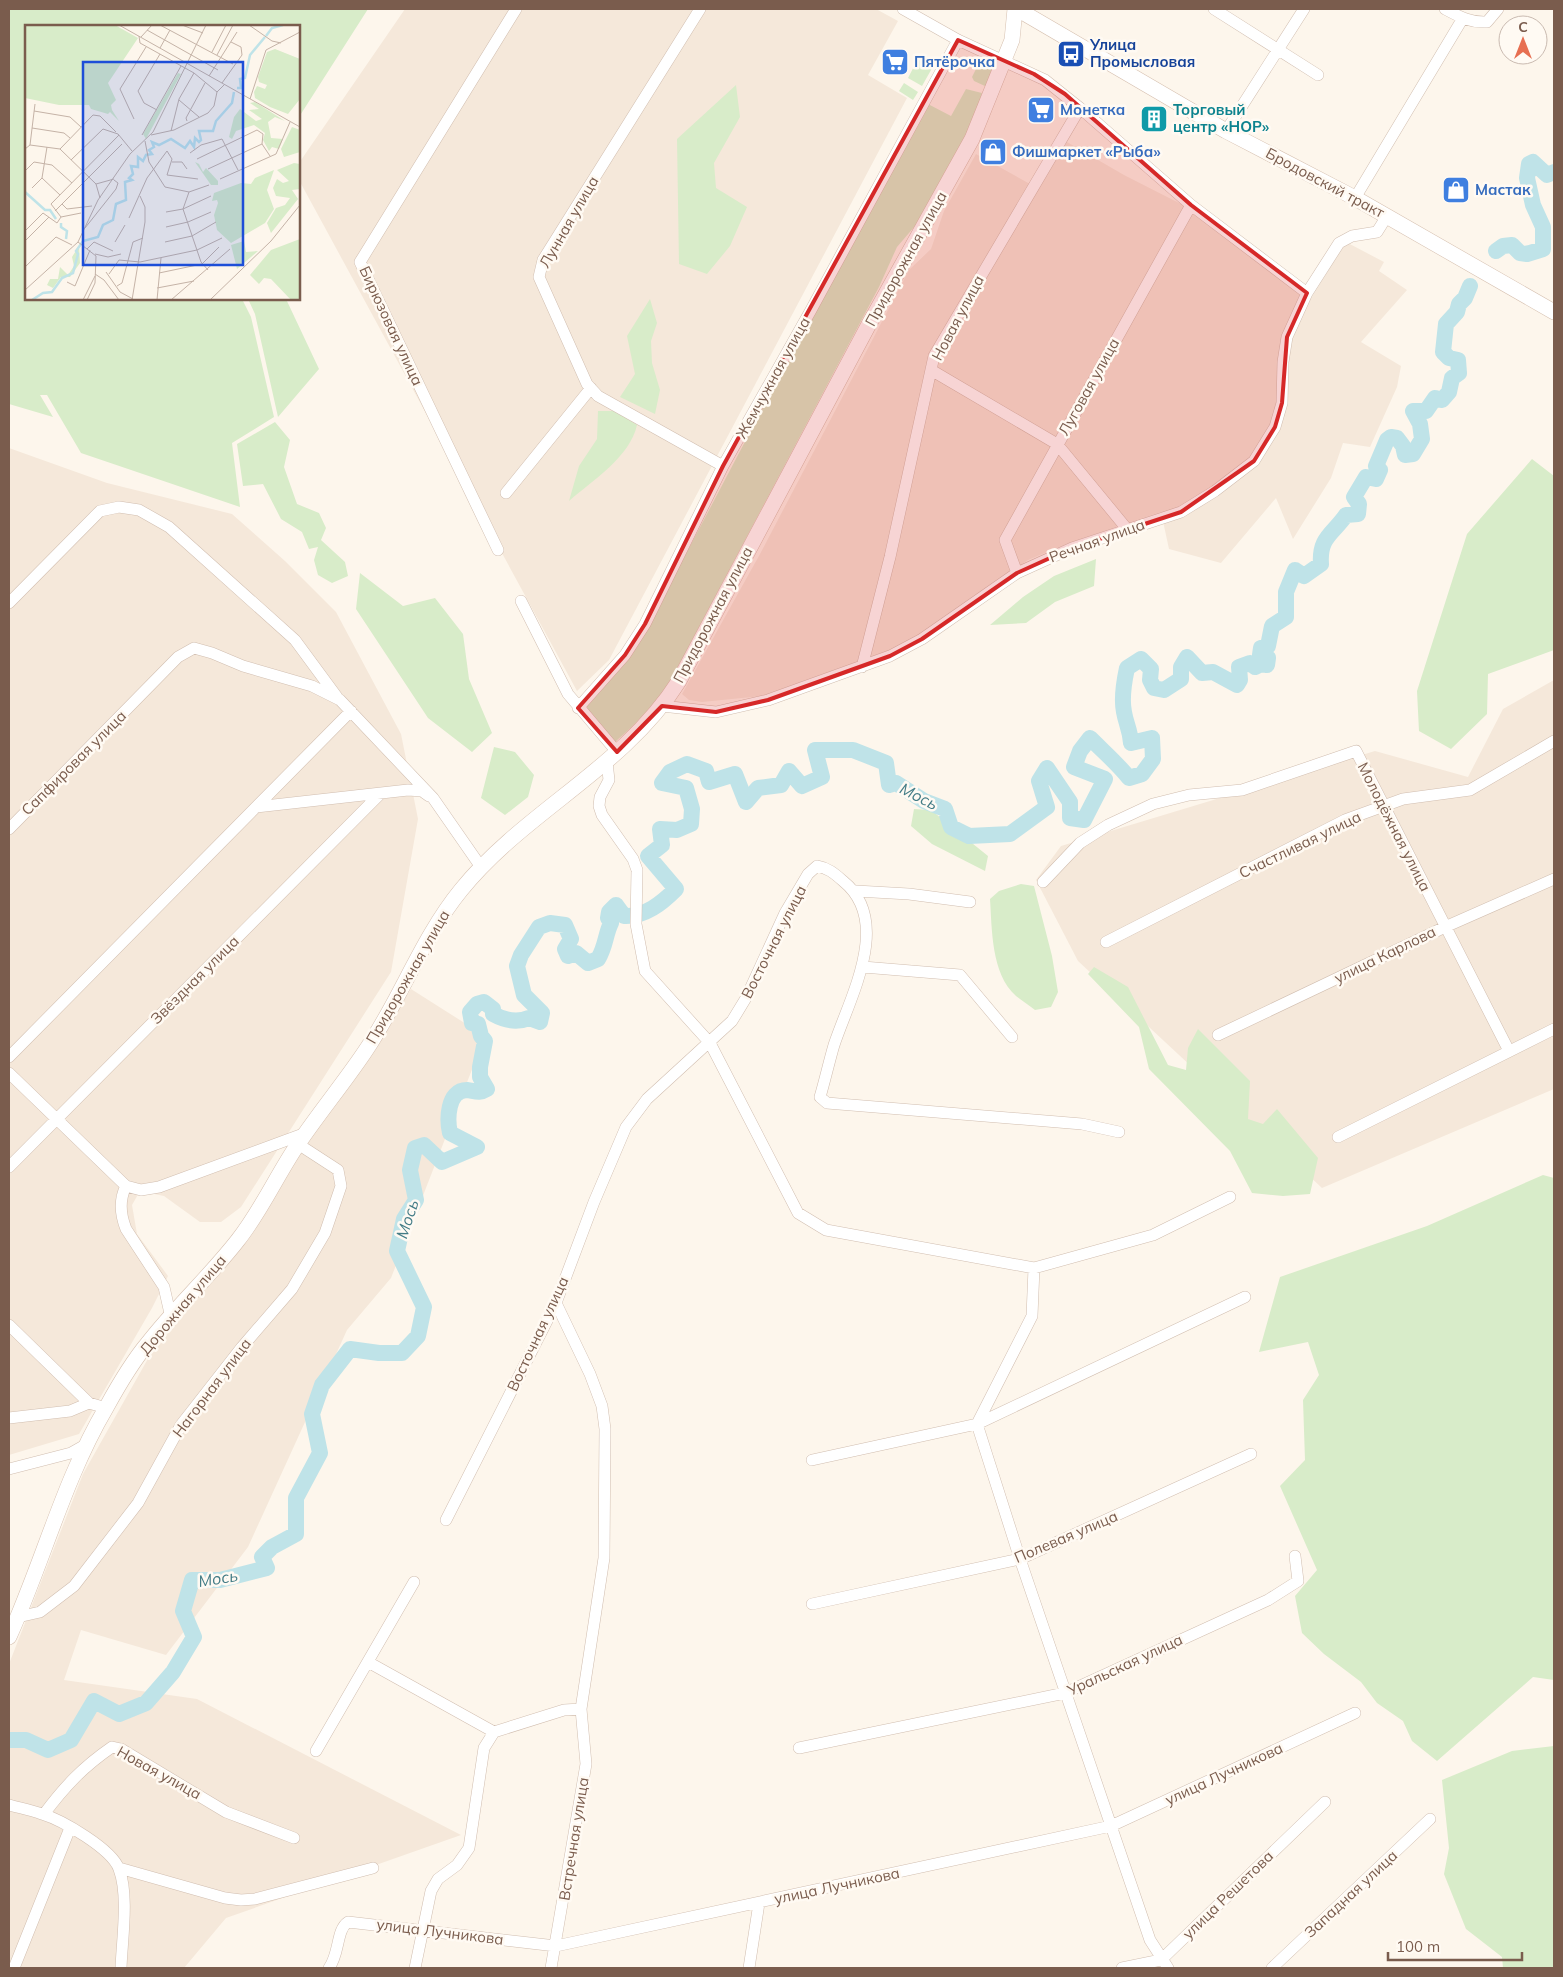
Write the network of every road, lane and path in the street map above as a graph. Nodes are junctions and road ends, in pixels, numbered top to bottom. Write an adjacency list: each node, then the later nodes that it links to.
1 (516, 9): 27 (street, Бирюзовая улица)
2 (700, 9): 22 (street, Лунная улица)
3 (903, 9): 10 (street)
4 (1016, 9): 12 (street, Придорожная улица); 15 (street, Бродовский тракт)
5 (1214, 9): 11 (street)
6 (1304, 9): 11 (street)
7 (1445, 9): 9 (street)
8 (1498, 9): 9 (street)
9 (1463, 18): 16 (street)
10 (958, 40): 12 (street); 24 (street, Жемчужная улица)
11 (1277, 49): 13 (street); 15 (street)
12 (1005, 61): 14 (street); 33 (street, Придорожная улица)
13 (1318, 75)
14 (1080, 108): 17 (street); 21 (street, Новая улица)
15 (1226, 131): 16 (street, Бродовский тракт)
16 (1355, 198): 18 (street, Бродовский тракт)
17 (1191, 205): 19 (street); 23 (street, Луговая улица)
18 (1388, 216): 19 (street, Речная улица); 20 (street, Бродовский тракт)
19 (1307, 293): 26 (street, Речная улица)
20 (1554, 312)
21 (932, 370): 23 (street); 31 (street, Новая улица)
22 (591, 388): 24 (street, Лунная улица); 25 (street)
23 (1057, 444): 26 (street); 28 (street, Луговая улица)
24 (723, 466): 34 (street, Жемчужная улица)
25 (506, 493)
26 (1127, 529): 28 (street, Речная улица)
27 (498, 550)
28 (1017, 573): 31 (street, Речная улица)
29 (521, 601): 34 (street)
30 (9, 603): 32 (street)
31 (862, 667): 33 (street, Речная улица)
32 (340, 700): 35 (street); 42 (street, Сапфировая улица)
33 (662, 706): 37 (street, Придорожная улица)
34 (578, 708): 37 (street)
35 (351, 711): 39 (street); 41 (street)
36 (1554, 741): 40 (street, Счастливая улица)
37 (612, 757): 43 (street, Придорожная улица); 54 (street)
38 (381, 793): 39 (street); 41 (street); 58 (street, Звёздная улица)
39 (433, 798): 43 (street)
40 (1385, 806): 45 (street, Молодёжная улица); 48 (street, Молодёжная улица); 49 (street, Счастливая улица)
41 (256, 807): 56 (street)
42 (9, 829)
43 (481, 867): 61 (street, Придорожная улица)
44 (1554, 879): 48 (street, улица Карлова)
45 (1043, 882)
46 (856, 891): 47 (street); 50 (street); 54 (street, Восточная улица)
47 (970, 902)
48 (1445, 927): 52 (street, улица Карлова); 55 (street, Молодёжная улица)
49 (1106, 942)
50 (863, 967): 53 (street); 59 (street)
51 (1554, 1029): 55 (street)
52 (1218, 1035)
53 (1012, 1037)
54 (710, 1043): 65 (street); 67 (street, Восточная улица)
55 (1509, 1051): 60 (street)
56 (9, 1057)
57 (9, 1073): 58 (street)
58 (56, 1118): 62 (street, Звёздная улица); 63 (street)
59 (1119, 1132)
60 (1338, 1137)
61 (302, 1138): 63 (street); 68 (street, Дорожная улица); 83 (street, Нагорная улица)
62 (9, 1166)
63 (126, 1186): 68 (street)
64 (1230, 1197): 65 (street)
65 (1034, 1268): 73 (street)
66 (1245, 1298): 73 (street)
67 (556, 1303): 78 (street, Восточная улица); 87 (street, Встречная улица)
68 (171, 1318): 71 (street, Дорожная улица)
69 (9, 1326): 70 (street)
70 (89, 1404): 71 (street); 72 (street)
71 (106, 1408): 74 (street, Дорожная улица)
72 (9, 1418)
73 (977, 1424): 76 (street); 80 (street)
74 (87, 1444): 77 (street); 83 (street, Дорожная улица)
75 (1251, 1454): 80 (street, Полевая улица)
76 (812, 1460)
77 (9, 1469)
78 (446, 1520)
79 (1295, 1556): 86 (street, Уральская улица)
80 (1020, 1559): 82 (street, Полевая улица); 86 (street)
81 (414, 1582): 85 (street)
82 (812, 1604)
83 (18, 1616): 84 (street, Дорожная улица)
84 (9, 1637)
85 (368, 1662): 89 (street); 91 (street)
86 (1065, 1694): 90 (street, Уральская улица); 96 (street)
87 (581, 1709): 89 (street); 103 (street, Встречная улица)
88 (1355, 1713): 96 (street, улица Лучникова)
89 (494, 1732): 102 (street)
90 (799, 1748)
91 (316, 1752)
92 (1325, 1802): 104 (street, улица Решетова)
93 (9, 1805): 94 (street)
94 (44, 1814): 97 (street); 98 (street, Новая улица)
95 (1430, 1819): 112 (street, Западная улица)
96 (1112, 1826): 101 (street, улица Лучникова); 104 (street)
97 (70, 1828): 99 (street); 105 (street)
98 (294, 1838)
99 (119, 1868): 100 (street); 106 (street)
100 (373, 1868)
101 (759, 1903): 103 (street, улица Лучникова); 110 (street)
102 (423, 1930): 103 (street, улица Лучникова); 107 (street, улица Лучникова); 108 (street)
103 (556, 1946): 109 (street, Встречная улица)
104 (1165, 1964): 111 (street)
105 (14, 1968)
106 (121, 1968)
107 (329, 1968)
108 (415, 1968)
109 (551, 1968)
110 (749, 1968)
111 (1122, 1968)
112 (1272, 1968)

